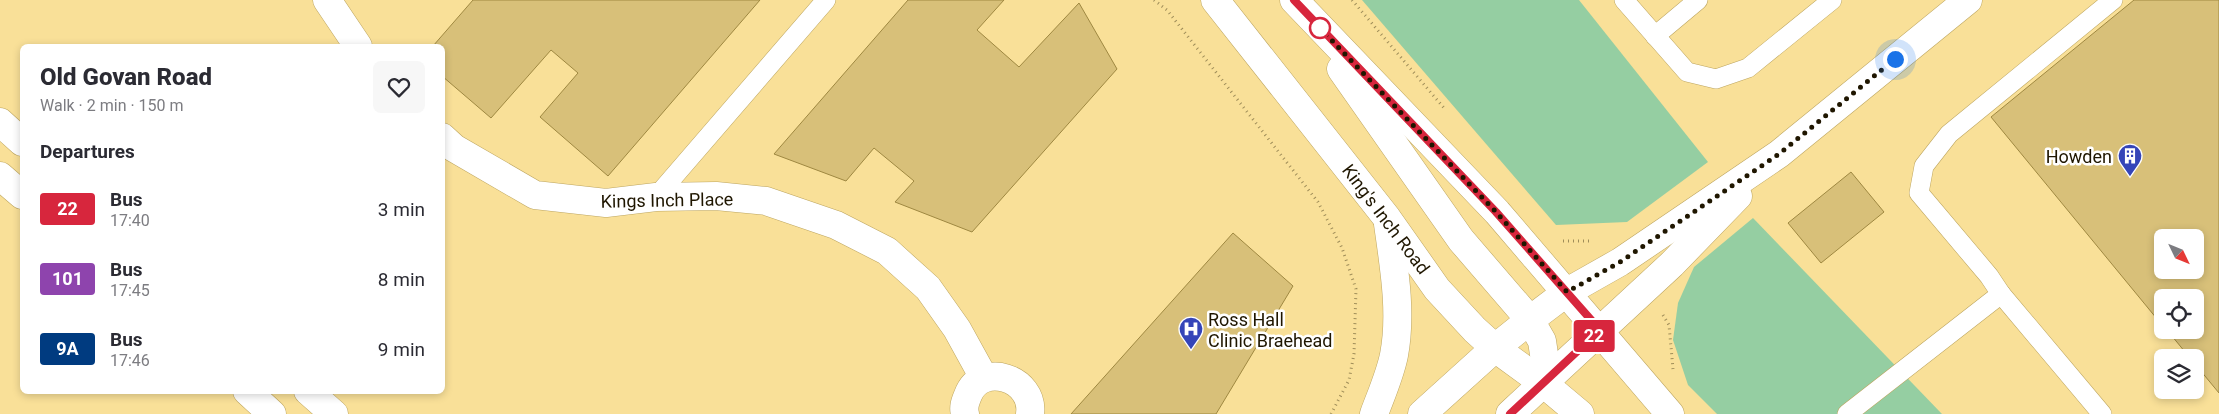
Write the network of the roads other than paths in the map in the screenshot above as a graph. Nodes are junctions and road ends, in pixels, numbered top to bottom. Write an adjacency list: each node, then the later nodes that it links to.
1 (327, 0): 11 (main road)
2 (826, 0): 18 (lane)
3 (1215, 0): 19 (main road, King's Inch Road)
4 (1293, 0): 20 (main road); 22 (main road)
5 (1624, 0): 10 (lane)
6 (1698, 0): 10 (lane)
7 (1832, 0): 10 (lane)
8 (1968, 0): 15 (main road)
9 (2113, 0): 21 (lane)
10 (1655, 36)
11 (357, 44)
12 (0, 122): 13 (main road)
13 (20, 140)
14 (445, 140): 18 (main road, Kings Inch Place)
15 (1779, 154): 20 (main road); 23 (main road)
16 (0, 176): 17 (main road)
17 (20, 193)
18 (656, 197): 25 (main road, Kings Inch Place)
19 (1387, 218): 24 (main road, King's Inch Road); 33 (main road)
20 (1567, 292): 22 (main road); 23 (main road)
21 (2001, 294): 38 (lane); 39 (lane)
22 (1530, 320): 24 (main road); 26 (main road)
23 (1600, 330): 26 (main road); 37 (main road)
24 (1495, 348): 26 (main road, King's Inch Road); 34 (main road)
25 (984, 378): 31 (main road); 32 (main road)
26 (1543, 383): 35 (main road); 36 (main road, King's Inch Road)
27 (249, 394): 29 (main road)
28 (311, 394): 30 (main road)
29 (272, 414)
30 (334, 414)
31 (965, 414)
32 (1030, 414)
33 (1374, 414)
34 (1422, 414)
35 (1510, 414)
36 (1580, 414)
37 (1670, 414)
38 (1847, 414)
39 (2102, 414)

